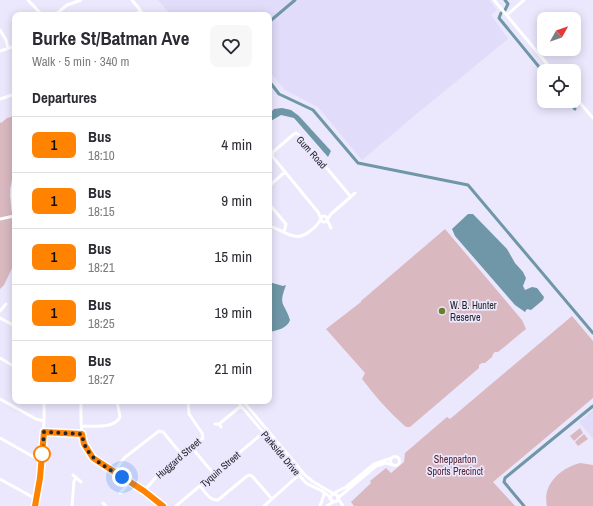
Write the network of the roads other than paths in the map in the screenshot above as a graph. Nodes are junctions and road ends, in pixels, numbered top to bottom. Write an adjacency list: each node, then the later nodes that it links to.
1 (28, 0): 8 (street)
2 (81, 0): 6 (street)
3 (132, 0): 7 (street)
4 (494, 0): 10 (street)
5 (524, 0): 10 (street)
6 (72, 1): 9 (street)
7 (140, 11)
8 (39, 12)
9 (59, 12)
10 (507, 15): 15 (street)
11 (0, 30): 13 (street)
12 (12, 47): 13 (street)
13 (8, 48): 14 (street)
14 (0, 50)
15 (547, 64)
16 (12, 95): 17 (street)
17 (0, 99)
18 (581, 104): 19 (street)
19 (593, 118)
20 (285, 172): 21 (street); 23 (street, Gum Road); 27 (street, Gum Road)
21 (272, 183)
22 (355, 194): 23 (street)
23 (351, 197): 27 (street)
24 (272, 208): 29 (street)
25 (12, 217): 26 (street)
26 (0, 219)
27 (324, 219): 30 (street)
28 (272, 227): 29 (street)
29 (284, 232): 30 (street)
30 (296, 237): 31 (street)
31 (294, 243)
32 (6, 304): 33 (street)
33 (0, 311)
34 (0, 318): 35 (street)
35 (12, 324)
36 (0, 358): 37 (street)
37 (12, 365)
38 (0, 399): 47 (street)
39 (44, 404): 47 (street)
40 (81, 404): 49 (street)
41 (118, 404): 49 (street)
42 (189, 404): 55 (street, Huggard Street)
43 (245, 404): 45 (street, Parkside Drive)
44 (241, 406): 46 (street, Parkside Drive); 48 (street)
45 (256, 417): 46 (street); 50 (street, Parkside Drive)
46 (252, 420): 53 (street, Parkside Drive)
47 (44, 421): 51 (street)
48 (218, 425)
49 (82, 426): 52 (street)
50 (267, 429): 53 (street, Tyquin Street); 61 (street, Parkside Drive)
51 (44, 432): 52 (street); 58 (street)
52 (82, 432): 60 (street)
53 (263, 432): 62 (street, Tyquin Street); 63 (street, Parkside Drive)
54 (0, 438): 58 (street)
55 (192, 448): 56 (street, Huggard Street); 62 (street)
56 (182, 456): 60 (street); 68 (street, Huggard Street)
57 (392, 458): 59 (street); 59 (street); 71 (street)
58 (42, 461): 74 (street)
59 (393, 465): 73 (street)
60 (114, 472): 66 (street)
61 (303, 473): 63 (street); 71 (street, Parkside Drive)
62 (214, 474): 67 (street, Tyquin Street)
63 (300, 476): 69 (street, Parkside Drive); 75 (street)
64 (0, 479): 74 (street)
65 (80, 482): 80 (street)
66 (130, 482): 68 (street); 70 (street)
67 (200, 486): 75 (street); 84 (street, Tyquin Street)
68 (144, 491): 76 (street)
69 (324, 492): 72 (street, Parkside Drive); 86 (street)
70 (120, 493)
71 (334, 494): 72 (street); 73 (street)
72 (330, 498): 77 (street); 86 (street)
73 (338, 498): 77 (street); 89 (street)
74 (36, 499): 79 (street)
75 (272, 499): 85 (street)
76 (159, 502): 82 (street); 83 (street)
77 (334, 502): 87 (street); 88 (street)
78 (103, 503): 81 (street)
79 (36, 506)
80 (72, 506)
81 (106, 506)
82 (156, 506)
83 (163, 506)
84 (176, 506)
85 (264, 506)
86 (321, 506)
87 (327, 506)
88 (339, 506)
89 (343, 506)

